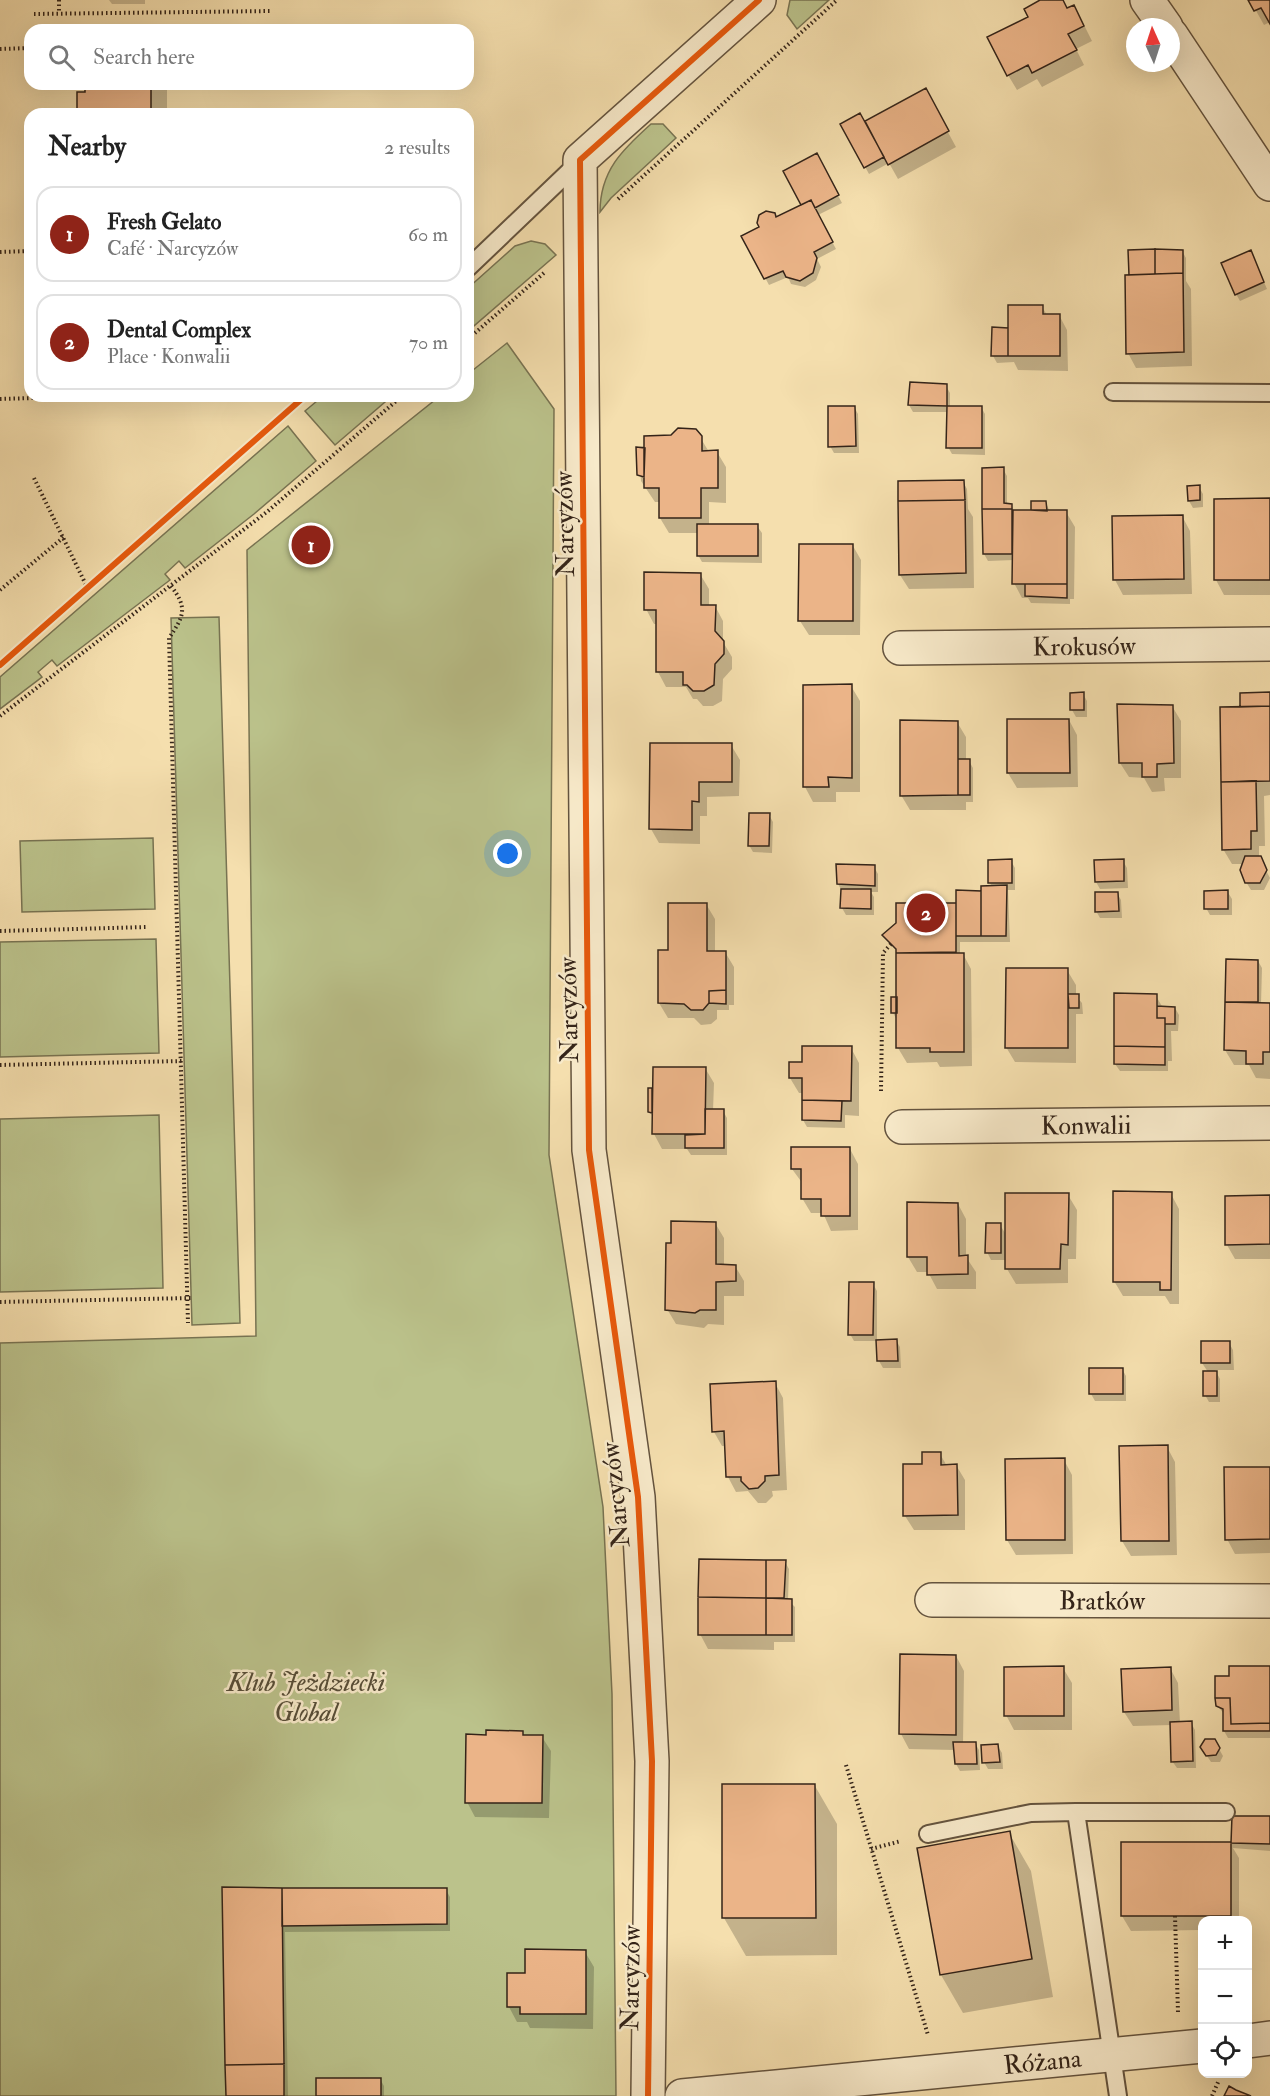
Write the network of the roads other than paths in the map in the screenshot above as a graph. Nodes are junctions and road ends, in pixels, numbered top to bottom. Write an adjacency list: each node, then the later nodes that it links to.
1 (759, 0): 5 (street)
2 (1147, 0): 3 (street)
3 (1160, 18)
4 (1180, 48): 6 (street)
5 (580, 160): 7 (lane); 23 (street, Narcyzów)
6 (1269, 181)
7 (474, 262)
8 (1113, 392): 9 (lane)
9 (1270, 393)
10 (1270, 644): 11 (street, Krokusów)
11 (900, 648)
12 (1270, 1123): 13 (street, Konwalii)
13 (902, 1126)
14 (932, 1600): 15 (street, Bratków)
15 (1270, 1601)
16 (1076, 1812): 17 (lane); 18 (lane); 22 (lane)
17 (1226, 1812)
18 (928, 1834)
19 (1270, 2038): 20 (street)
20 (1252, 2040)
21 (1198, 2047): 22 (street, Różana)
22 (1113, 2056): 24 (street, Różana); 25 (lane, Różana)
23 (648, 2096)
24 (682, 2096)
25 (1118, 2096)

